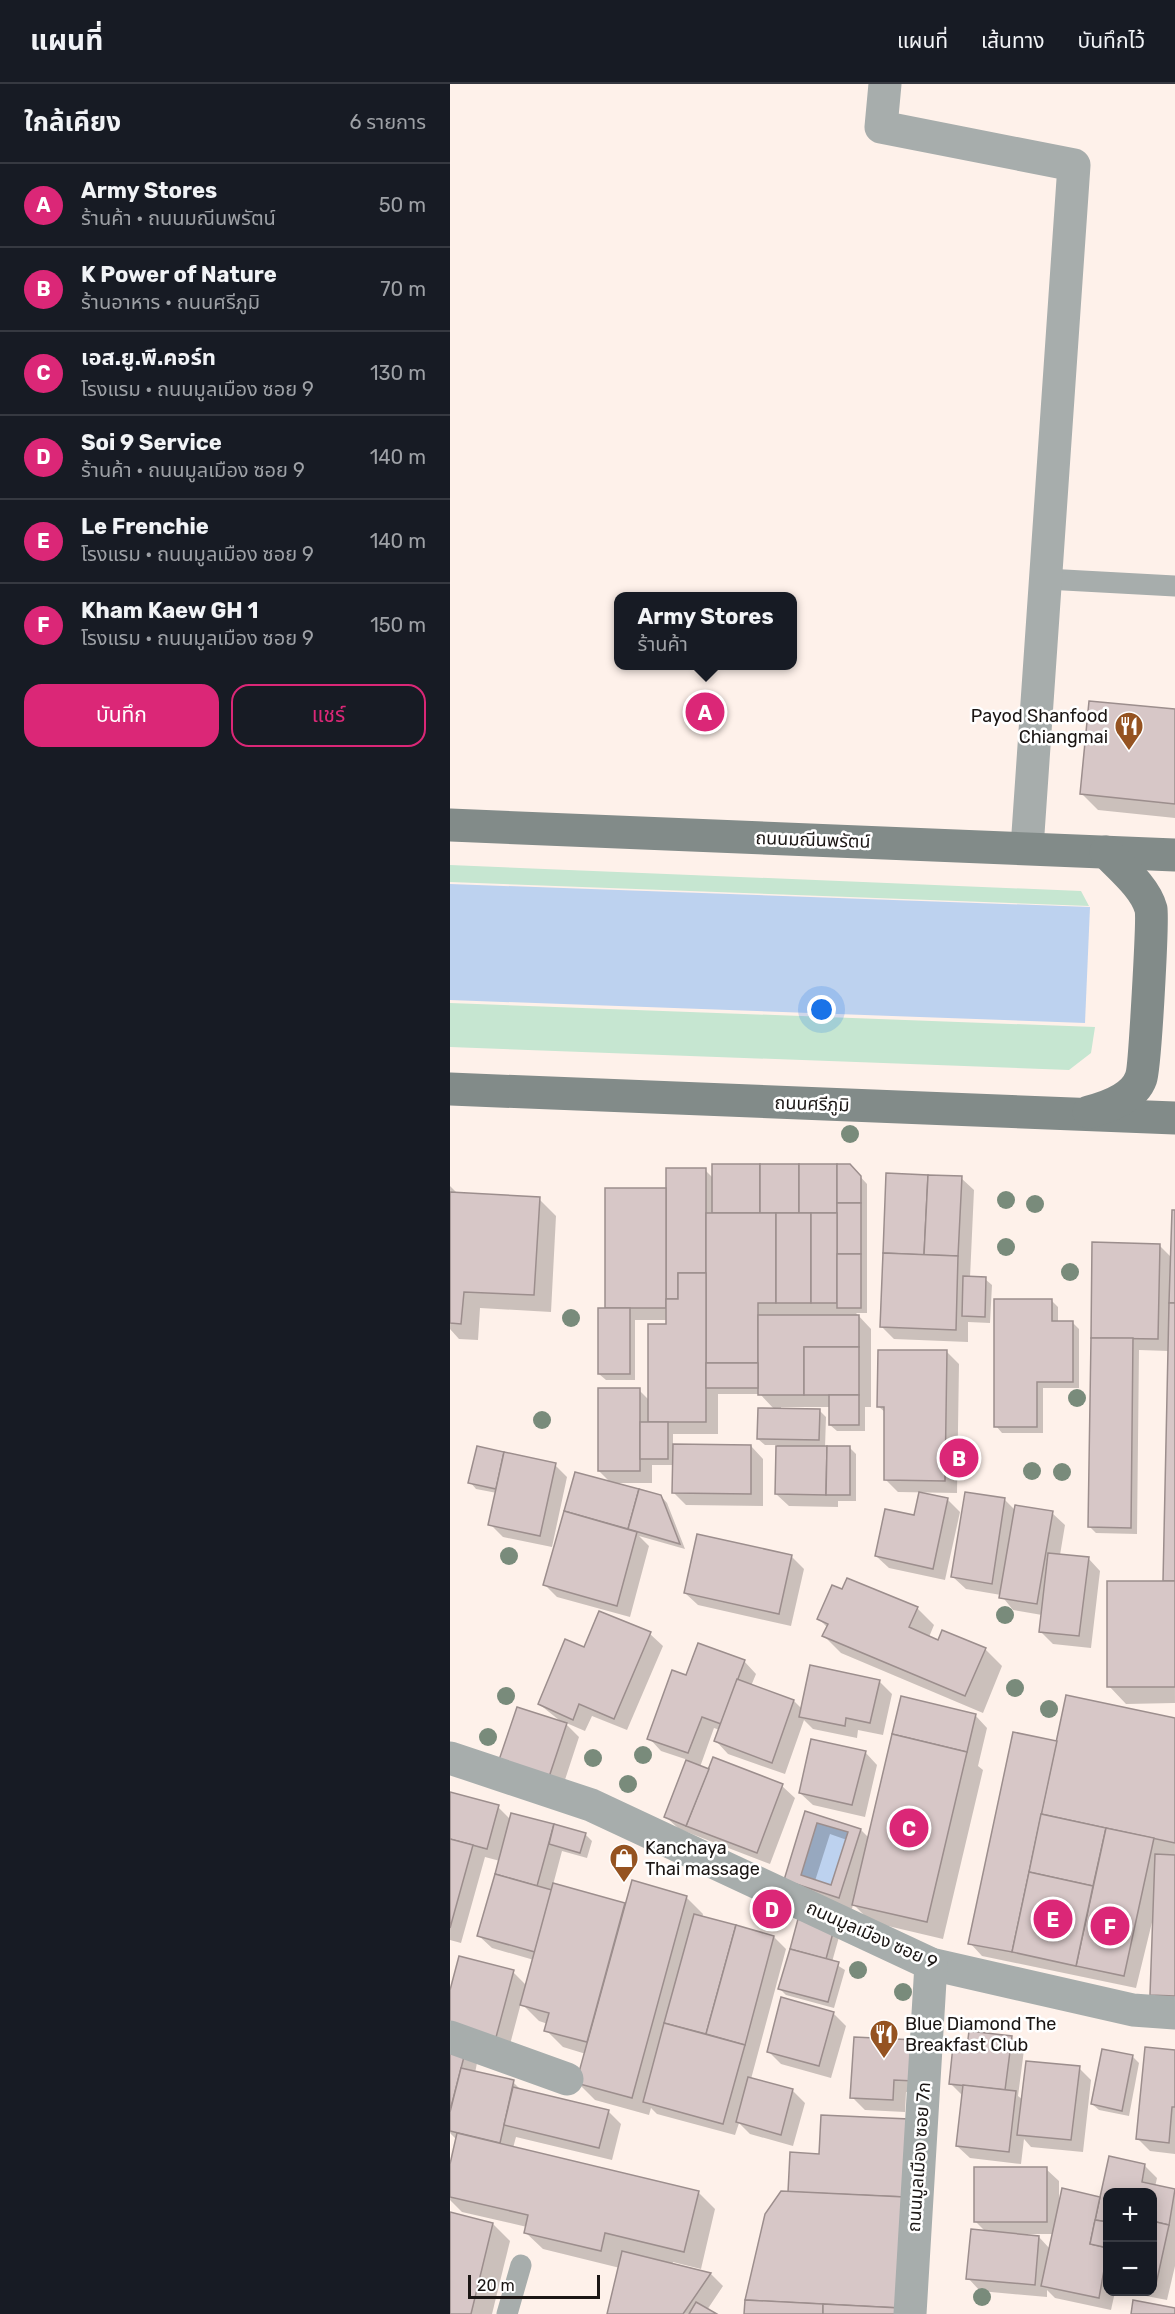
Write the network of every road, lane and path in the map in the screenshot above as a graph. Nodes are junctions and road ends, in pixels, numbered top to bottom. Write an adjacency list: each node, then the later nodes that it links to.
1 (885, 84): 2 (street)
2 (1046, 579): 3 (lane); 5 (street)
3 (1175, 586)
4 (450, 825): 5 (main road, ถนนมณีนพรัตน์)
5 (1027, 848): 6 (main road, ถนนมณีนพรัตน์)
6 (1106, 852): 7 (main road, ถนนมณีนพรัตน์); 9 (main road)
7 (1175, 855)
8 (450, 1089): 9 (main road, ถนนศรีภูมิ)
9 (1077, 1116): 10 (main road, ถนนศรีภูมิ)
10 (1175, 1119)
11 (450, 1758): 12 (street, ถนนมูลเมือง ซอย 9)
12 (931, 1964): 13 (street, ถนนมูลเมือง ซอย 9); 18 (street, ถนนมูลเมือง ซอย 7ก)
13 (1175, 2013)
14 (450, 2037): 15 (street)
15 (567, 2079)
16 (521, 2265): 17 (lane)
17 (507, 2314)
18 (910, 2314)

